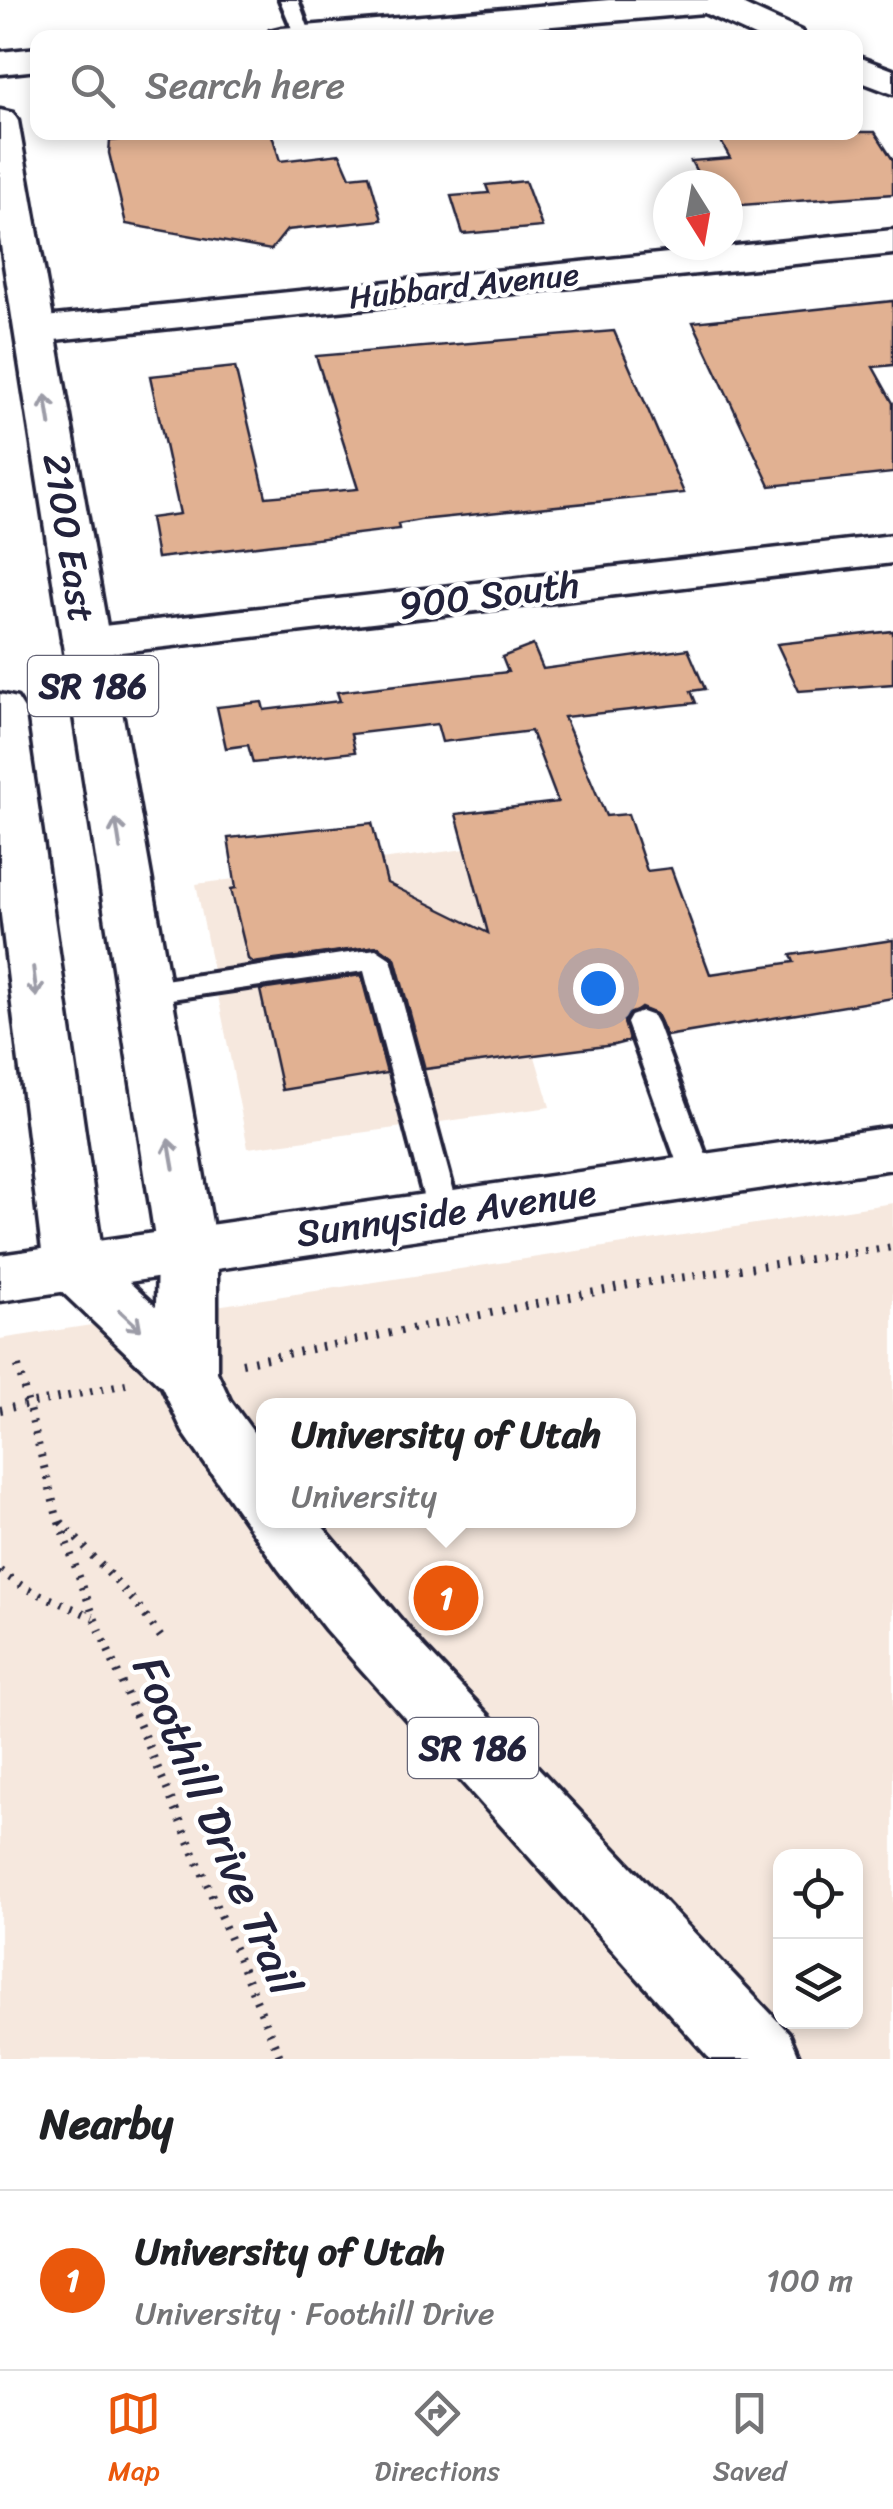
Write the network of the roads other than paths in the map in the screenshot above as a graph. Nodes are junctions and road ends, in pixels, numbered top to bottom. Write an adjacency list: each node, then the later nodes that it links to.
1 (289, 0): 3 (lane)
2 (714, 1): 4 (main road); 5 (main road)
3 (292, 30)
4 (365, 30)
5 (773, 30)
6 (30, 61): 7 (main road)
7 (0, 63)
8 (863, 70): 9 (main road)
9 (893, 83)
10 (0, 121): 12 (main road, 2100 East / SR 186)
11 (893, 242): 12 (main road, Hubbard Avenue)
12 (35, 330): 14 (main road, 2100 East / SR 186, one-way to 12)
13 (893, 549): 14 (main road, 900 South)
14 (86, 642): 16 (main road, 2100 East / SR 186, one-way to 14)
15 (0, 709): 22 (main road, SR 186, one-way to 22)
16 (144, 993): 20 (lane); 21 (main road, 2100 East / SR 186, one-way to 16)
17 (642, 1023): 19 (lane)
18 (893, 1148): 19 (main road, Sunnyside Avenue)
19 (698, 1177): 20 (main road, Sunnyside Avenue)
20 (444, 1214): 21 (main road, Sunnyside Avenue)
21 (187, 1250): 22 (main road, Sunnyside Avenue); 24 (main road, SR 186)
22 (74, 1267): 23 (main road, Sunnyside Avenue); 24 (main road, SR 186, one-way to 24)
23 (0, 1278)
24 (186, 1372): 25 (main road, SR 186)
25 (256, 1487)
26 (285, 1528): 27 (main road, SR 186)
27 (762, 2059)

